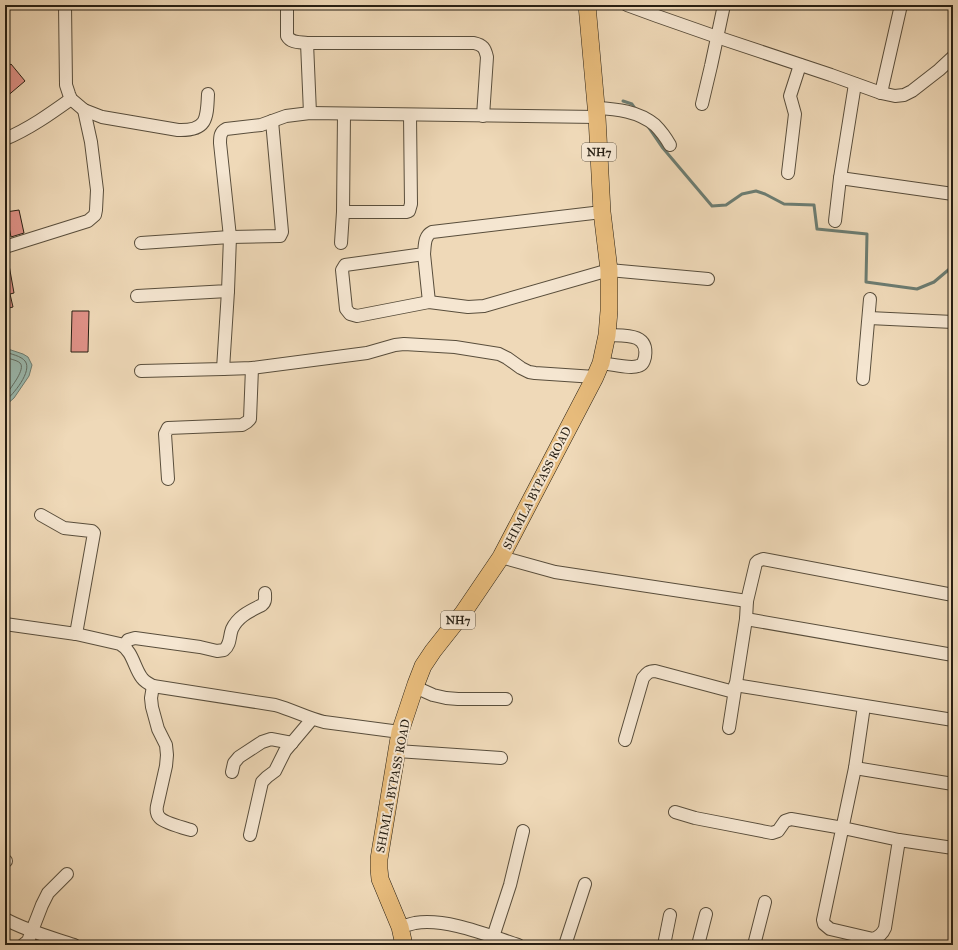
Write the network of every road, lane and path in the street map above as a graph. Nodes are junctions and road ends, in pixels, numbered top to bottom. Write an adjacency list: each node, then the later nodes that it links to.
1 (65, 5): 14 (street)
2 (287, 5): 8 (street)
3 (588, 5): 18 (highway, SHIMLA BYPASS ROAD / NH7)
4 (627, 5): 7 (street)
5 (724, 5): 7 (street)
6 (901, 5): 12 (street)
7 (717, 37): 10 (street); 15 (street)
8 (307, 43): 17 (street); 21 (street)
9 (953, 56): 12 (street)
10 (800, 65): 11 (street); 25 (street)
11 (855, 84): 12 (street); 26 (street)
12 (880, 93)
13 (208, 94): 16 (street)
14 (71, 99): 16 (street); 23 (street)
15 (702, 104)
16 (84, 110): 34 (street)
17 (310, 113): 19 (street); 22 (street)
18 (596, 113): 21 (street); 24 (street); 29 (highway, SHIMLA BYPASS ROAD / NH7)
19 (344, 114): 20 (street); 28 (street)
20 (410, 115): 21 (street); 28 (street)
21 (483, 116)
22 (272, 121): 31 (street); 31 (street)
23 (5, 139)
24 (670, 145)
25 (788, 173)
26 (840, 178): 27 (street); 30 (street)
27 (953, 194)
28 (343, 212): 33 (street)
29 (602, 212): 35 (street); 36 (highway, SHIMLA BYPASS ROAD / NH7)
30 (835, 221)
31 (230, 237): 32 (street); 38 (street)
32 (141, 243)
33 (341, 243)
34 (5, 247)
35 (424, 254): 41 (street); 41 (street)
36 (609, 270): 37 (street); 41 (street); 44 (highway, SHIMLA BYPASS ROAD / NH7)
37 (708, 279)
38 (228, 291): 39 (street); 46 (street)
39 (137, 296)
40 (870, 299): 42 (street)
41 (429, 302)
42 (869, 318): 43 (street); 49 (street)
43 (953, 322)
44 (607, 335): 47 (highway, SHIMLA BYPASS ROAD / NH7); 47 (street)
45 (252, 368): 46 (street); 47 (street); 50 (street)
46 (223, 369): 48 (street)
47 (598, 370): 52 (highway, SHIMLA BYPASS ROAD / NH7)
48 (141, 371)
49 (863, 379)
50 (168, 479)
51 (41, 515): 58 (street)
52 (501, 557): 55 (street); 62 (highway, SHIMLA BYPASS ROAD / NH7)
53 (265, 592): 59 (street)
54 (953, 595): 55 (street)
55 (748, 601): 56 (street)
56 (746, 619): 60 (street); 63 (street)
57 (5, 624): 58 (street)
58 (76, 634): 59 (street)
59 (124, 646): 61 (street)
60 (953, 655)
61 (153, 686): 66 (street); 79 (street)
62 (415, 687): 64 (street); 69 (highway, SHIMLA BYPASS ROAD / NH7)
63 (735, 689): 65 (street); 68 (street); 70 (street)
64 (506, 699)
65 (864, 706): 67 (street); 74 (street)
66 (312, 719): 69 (street); 71 (street)
67 (953, 720)
68 (729, 728)
69 (400, 732): 72 (highway, SHIMLA BYPASS ROAD / NH7)
70 (625, 740)
71 (292, 743): 75 (street); 81 (street)
72 (398, 751): 73 (street); 90 (highway, SHIMLA BYPASS ROAD / NH7)
73 (501, 758)
74 (854, 768): 76 (street); 78 (street)
75 (232, 772)
76 (953, 784)
77 (675, 812): 78 (street)
78 (843, 828): 82 (street); 82 (street)
79 (191, 830)
80 (523, 831): 92 (street)
81 (250, 835)
82 (899, 840): 83 (street)
83 (953, 848)
84 (67, 874): 91 (street)
85 (585, 884): 97 (street)
86 (765, 902): 100 (street)
87 (706, 914): 99 (street)
88 (670, 915): 98 (street)
89 (5, 919): 91 (street)
90 (400, 927): 92 (street); 95 (highway, SHIMLA BYPASS ROAD / NH7)
91 (32, 931): 93 (street); 94 (street)
92 (493, 937): 96 (street)
93 (23, 945)
94 (74, 945)
95 (404, 945)
96 (518, 945)
97 (565, 945)
98 (664, 945)
99 (698, 945)
100 (754, 945)

